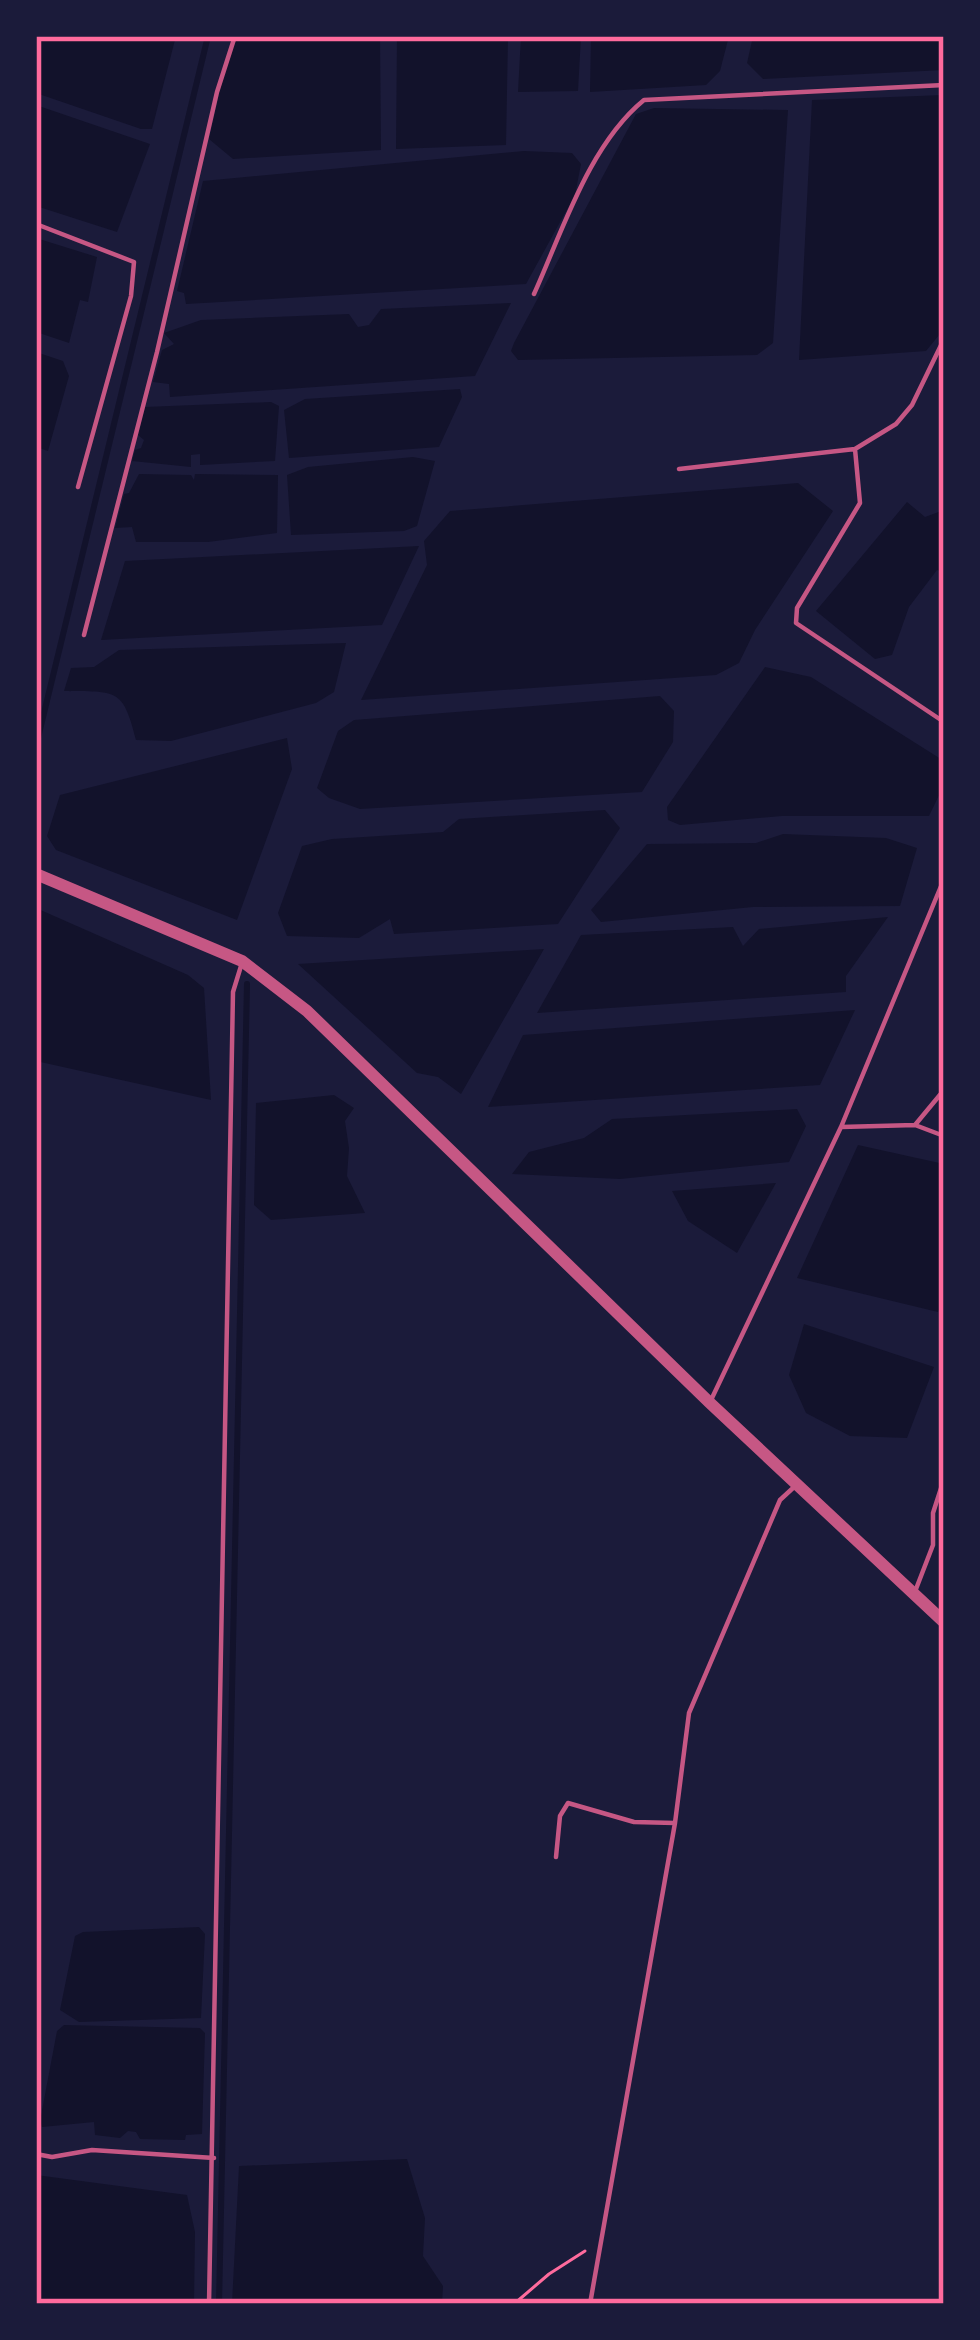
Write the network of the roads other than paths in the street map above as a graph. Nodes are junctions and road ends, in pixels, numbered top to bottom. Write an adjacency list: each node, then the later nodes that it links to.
1 (235, 36): 9 (lane)
2 (944, 86): 4 (lane)
3 (36, 224): 8 (lane)
4 (534, 294)
5 (944, 339): 6 (lane)
6 (855, 449): 7 (lane); 10 (lane)
7 (679, 469)
8 (78, 487)
9 (84, 635)
10 (944, 722)
11 (36, 874): 13 (street)
12 (944, 879): 16 (lane)
13 (242, 961): 18 (street); 26 (lane)
14 (944, 1090): 15 (lane)
15 (915, 1125): 16 (lane); 17 (lane)
16 (841, 1127): 18 (lane)
17 (944, 1136)
18 (710, 1403): 20 (street)
19 (944, 1480): 21 (lane)
20 (796, 1484): 21 (street); 23 (lane)
21 (914, 1594): 22 (street)
22 (944, 1622)
23 (675, 1823): 24 (lane); 28 (lane)
24 (556, 1857)
25 (36, 2154): 26 (lane)
26 (214, 2158): 27 (lane)
27 (209, 2304)
28 (590, 2304)

